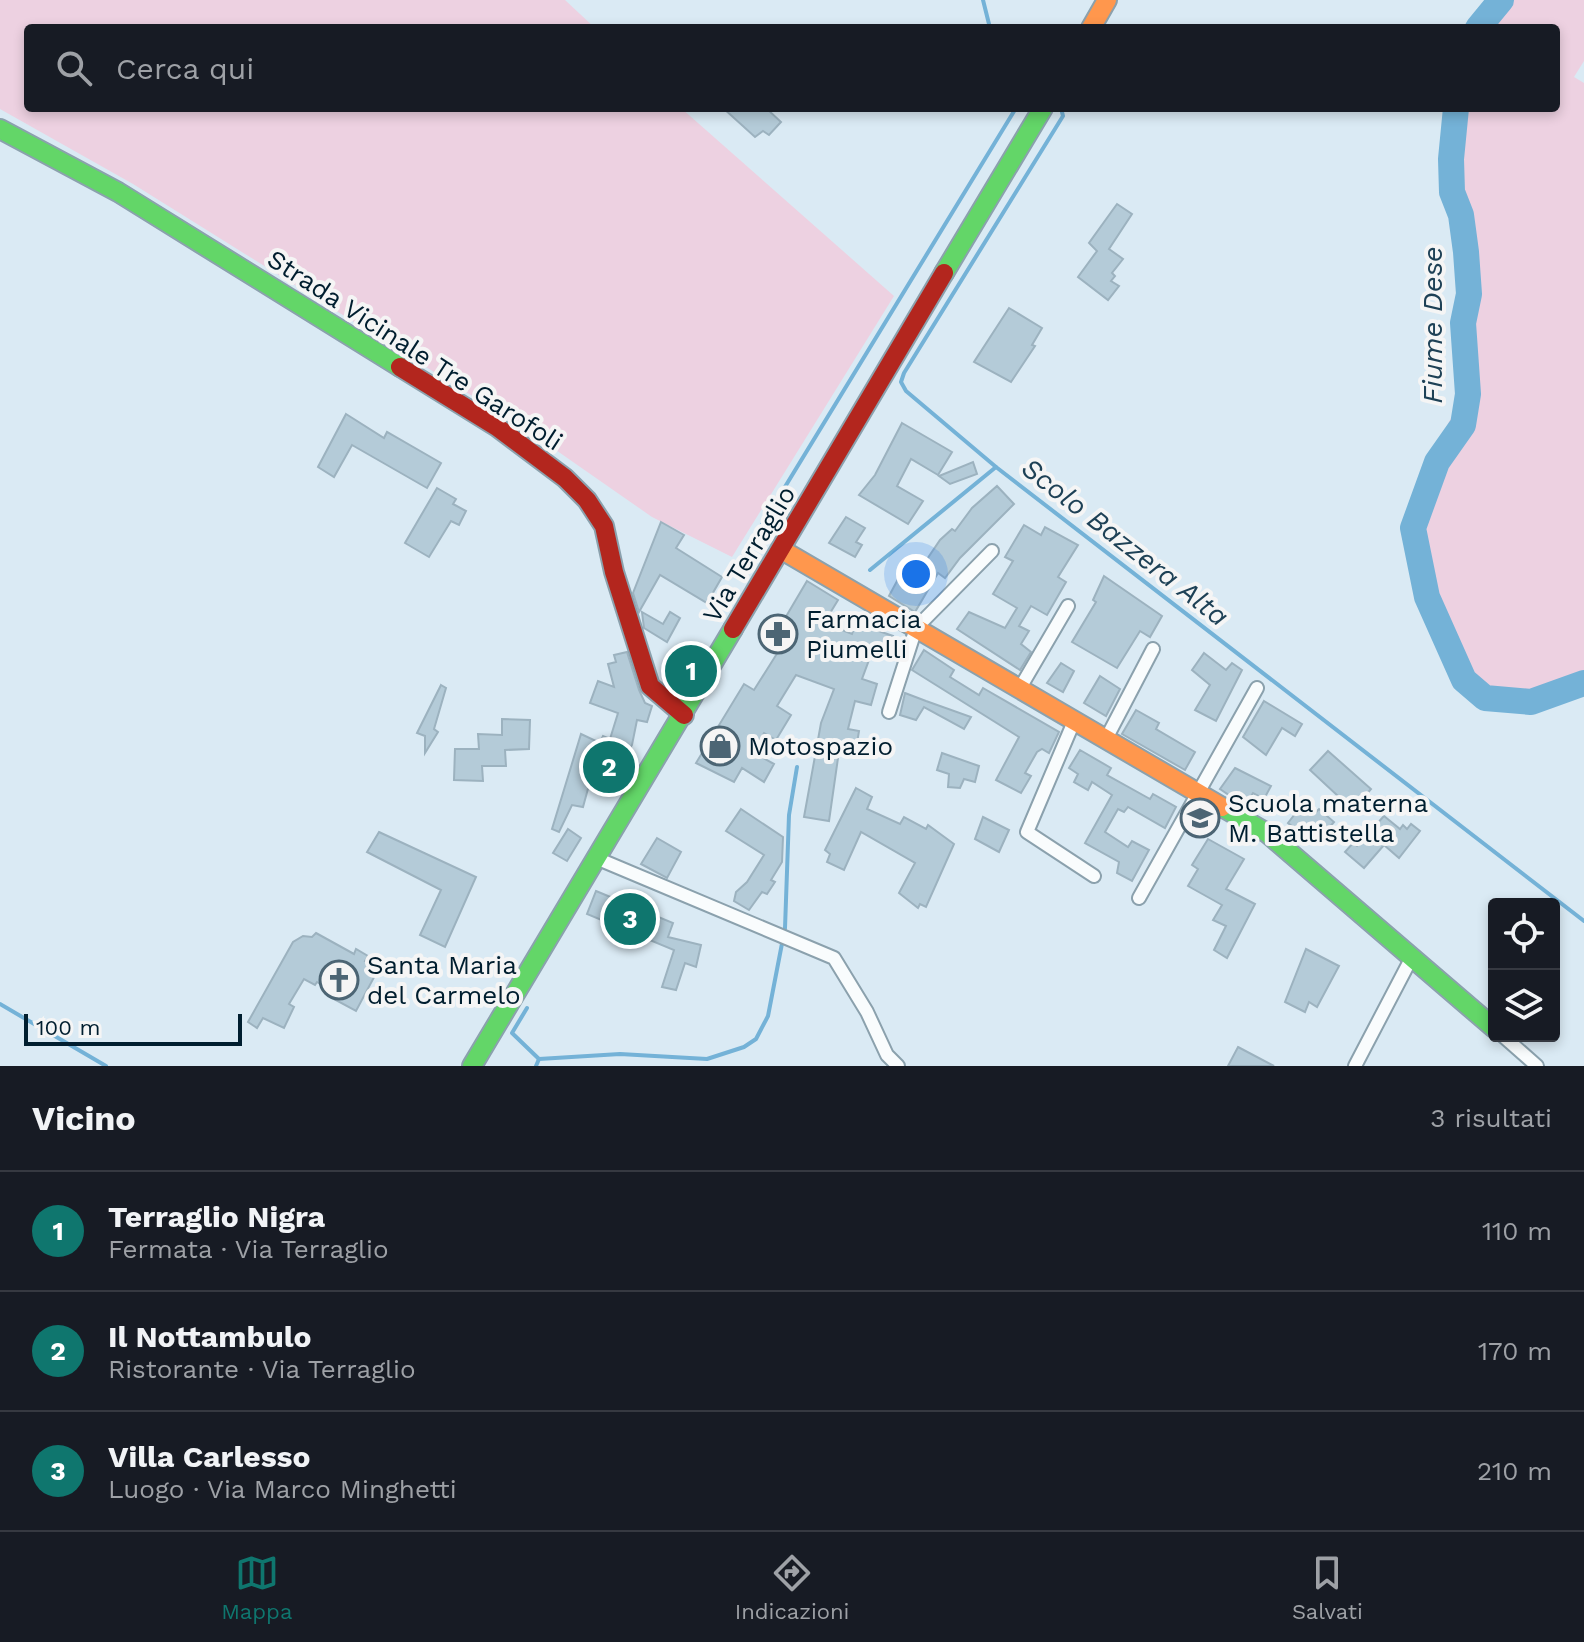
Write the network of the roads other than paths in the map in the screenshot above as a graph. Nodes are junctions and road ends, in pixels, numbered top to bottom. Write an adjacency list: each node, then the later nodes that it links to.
1 (1107, 0): 2 (street)
2 (1093, 24)
3 (1041, 112): 5 (street, Via Terraglio)
4 (0, 129): 13 (street, Strada Vicinale Tre Garofoli)
5 (782, 550): 8 (street); 13 (street, Via Terraglio)
6 (992, 551): 8 (street)
7 (1068, 606): 10 (street)
8 (916, 628): 10 (street); 12 (street)
9 (1153, 649): 15 (street)
10 (1020, 688): 14 (street)
11 (1257, 688): 16 (street)
12 (889, 712)
13 (684, 715): 17 (street, Via Terraglio)
14 (1075, 719): 15 (street); 18 (street)
15 (1107, 737): 16 (street)
16 (1200, 793): 19 (street); 20 (street)
17 (596, 858): 23 (street, Via Terraglio); 24 (street)
18 (1094, 876)
19 (1139, 898)
20 (1412, 957): 21 (street); 25 (street)
21 (1488, 1023)
22 (1510, 1042): 26 (street)
23 (472, 1066)
24 (898, 1066)
25 (1355, 1066)
26 (1537, 1066)

